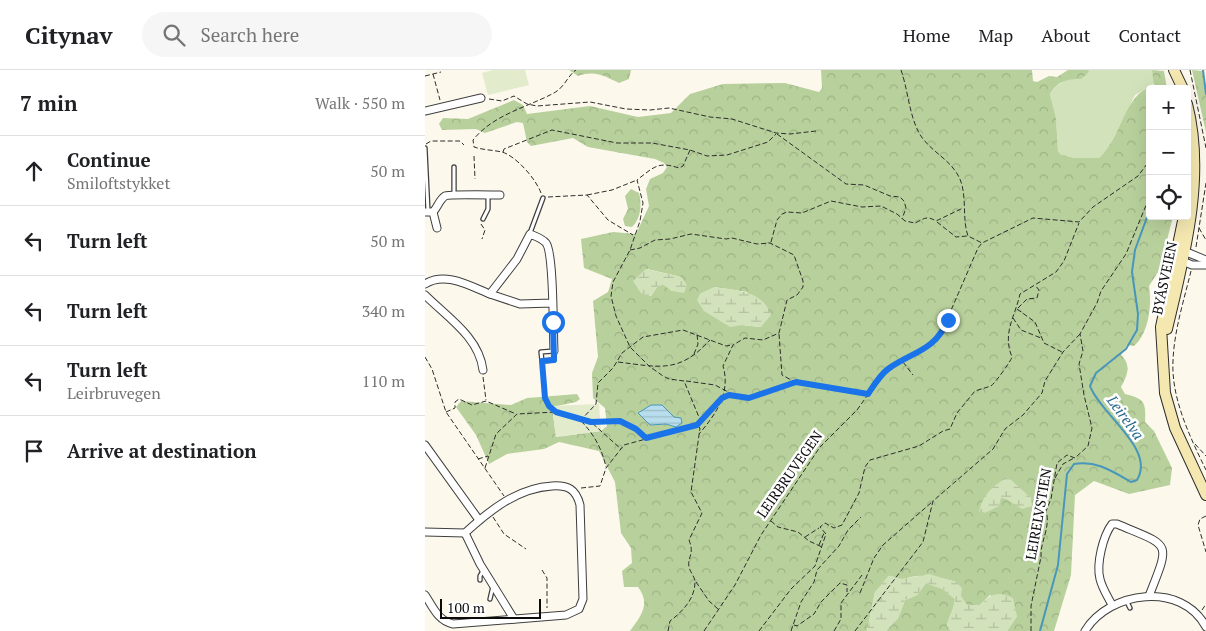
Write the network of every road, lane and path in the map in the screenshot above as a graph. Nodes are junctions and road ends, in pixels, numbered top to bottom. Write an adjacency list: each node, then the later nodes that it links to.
1 (576, 70): 5 (path)
2 (901, 70): 36 (path)
3 (1174, 70): 9 (main road)
4 (1190, 70): 20 (path)
5 (572, 71): 11 (path)
6 (441, 72): 7 (path)
7 (433, 74): 8 (path); 12 (path)
8 (425, 76)
9 (1181, 85)
10 (481, 98): 11 (path); 12 (street)
11 (527, 104): 16 (path); 22 (path)
12 (441, 107): 13 (street)
13 (425, 110)
14 (1191, 128): 18 (main road)
15 (816, 131): 16 (path)
16 (777, 133): 21 (path); 38 (path)
17 (464, 145): 19 (path)
18 (1194, 146): 27 (main road); 55 (main road, BYÅSVEIEN)
19 (425, 147): 37 (lane)
20 (1206, 148)
21 (691, 150): 22 (path); 29 (path)
22 (503, 152): 35 (path)
23 (474, 156): 28 (path)
24 (1146, 166): 42 (path)
25 (454, 168): 31 (lane)
26 (1150, 175): 68 (path)
27 (1190, 175)
28 (475, 179)
29 (637, 180): 34 (path); 46 (path)
30 (1206, 183): 43 (path)
31 (454, 194): 32 (street); 37 (street)
32 (488, 195): 33 (street); 39 (lane)
33 (500, 195)
34 (586, 195): 35 (path); 46 (path)
35 (543, 198): 45 (lane)
36 (963, 208): 41 (path); 47 (path)
37 (429, 212): 44 (street)
38 (902, 218): 41 (path); 49 (path)
39 (483, 219): 48 (path)
40 (1184, 220): 55 (main road, BYÅSVEIEN)
41 (936, 221): 47 (path)
42 (1079, 222): 52 (path); 60 (path)
43 (1199, 227): 50 (path); 55 (path)
44 (437, 228)
45 (530, 234): 61 (street); 63 (street)
46 (634, 236): 54 (path)
47 (968, 236): 52 (path)
48 (482, 239)
49 (773, 239): 51 (path); 53 (path)
50 (1206, 240)
51 (770, 243): 53 (path); 54 (path)
52 (982, 243): 79 (path, LEIRBRUVEGEN)
53 (776, 246): 67 (path)
54 (630, 250): 72 (path)
55 (1184, 255): 56 (street); 57 (street); 112 (main road, BYÅSVEIEN)
56 (1206, 260)
57 (1206, 265)
58 (1191, 270): 99 (path)
59 (425, 284): 61 (street)
60 (1035, 285): 64 (path); 64 (path)
61 (490, 294): 63 (street)
62 (425, 295): 81 (street)
63 (552, 303): 73 (street)
64 (1017, 308): 65 (path); 69 (path)
65 (1012, 318): 69 (path); 120 (path)
66 (697, 334): 70 (path); 72 (path); 75 (path)
67 (779, 334): 71 (path); 84 (path)
68 (1080, 334): 74 (path); 104 (path, LEIRELVSTIEN)
69 (1041, 338): 74 (path)
70 (710, 340): 71 (path); 75 (path)
71 (733, 345): 85 (path)
72 (630, 347): 78 (path); 80 (path)
73 (554, 351): 77 (lane); 77 (lane)
74 (1063, 352): 114 (path)
75 (694, 354): 80 (path)
76 (425, 357): 90 (path)
77 (542, 361): 91 (path)
78 (617, 362): 80 (path); 93 (path)
79 (903, 362): 82 (path); 87 (path, LEIRBRUVEGEN)
80 (649, 366): 83 (path)
81 (483, 370): 89 (path)
82 (913, 375)
83 (684, 381): 85 (path); 95 (path)
84 (796, 382): 86 (path); 87 (path)
85 (723, 388): 86 (path); 88 (path)
86 (733, 394): 88 (path)
87 (868, 394): 119 (path, LEIRBRUVEGEN)
88 (722, 398): 95 (path); 97 (path)
89 (486, 401): 90 (path); 92 (path)
90 (446, 412): 105 (path)
91 (556, 412): 92 (path); 93 (path)
92 (517, 414): 102 (path)
93 (580, 421): 94 (path); 107 (path)
94 (591, 422): 98 (path); 101 (path)
95 (701, 422): 96 (path)
96 (697, 425): 97 (path); 98 (path)
97 (699, 434): 137 (path)
98 (646, 438): 101 (path)
99 (1193, 441): 103 (path); 106 (path)
100 (425, 445): 118 (street)
101 (621, 448): 107 (path)
102 (488, 455): 105 (path); 108 (path)
103 (1206, 456): 106 (path)
104 (1075, 458): 110 (path); 110 (path, LEIRELVSTIEN)
105 (479, 459): 108 (path)
106 (1201, 459): 109 (path)
107 (606, 468): 111 (path)
108 (485, 469): 113 (path)
109 (1206, 470)
110 (1054, 479): 160 (path, LEIRELVSTIEN)
111 (573, 489): 113 (street); 150 (street)
112 (1206, 494)
113 (507, 500): 115 (street)
114 (933, 501): 139 (path); 159 (path)
115 (490, 513): 118 (street); 129 (path)
116 (1206, 516): 130 (path)
117 (861, 517): 122 (path)
118 (479, 520): 125 (street)
119 (771, 521): 126 (path); 149 (path, LEIRBRUVEGEN)
120 (842, 525): 121 (path); 122 (path)
121 (819, 528): 124 (path); 126 (path)
122 (848, 530): 133 (path)
123 (425, 532): 125 (street)
124 (825, 532): 127 (path); 128 (path)
125 (465, 534): 134 (street)
126 (805, 537): 127 (path)
127 (819, 544): 128 (path)
128 (822, 547): 131 (path)
129 (526, 549)
130 (1206, 552)
131 (815, 566): 133 (path); 156 (path)
132 (542, 570): 150 (path)
133 (817, 570): 152 (path)
134 (484, 571): 136 (lane); 140 (street)
135 (862, 575): 138 (path)
136 (480, 580)
137 (695, 581): 149 (path); 154 (path)
138 (859, 582): 139 (path); 141 (path)
139 (864, 584): 142 (path)
140 (493, 585): 145 (lane); 151 (street)
141 (847, 592): 152 (path); 158 (path)
142 (860, 593)
143 (425, 595): 151 (street)
144 (1149, 596): 146 (street); 147 (street); 153 (street)
145 (490, 599)
146 (1127, 600): 147 (street); 148 (lane)
147 (1112, 605): 161 (street)
148 (1130, 608)
149 (719, 610): 155 (path, LEIRBRUVEGEN)
150 (548, 617): 151 (street)
151 (514, 619)
152 (793, 624): 157 (path)
153 (1206, 627)
154 (668, 631)
155 (704, 631)
156 (759, 631)
157 (791, 631)
158 (834, 631)
159 (855, 631)
160 (1031, 631)
161 (1085, 631)

